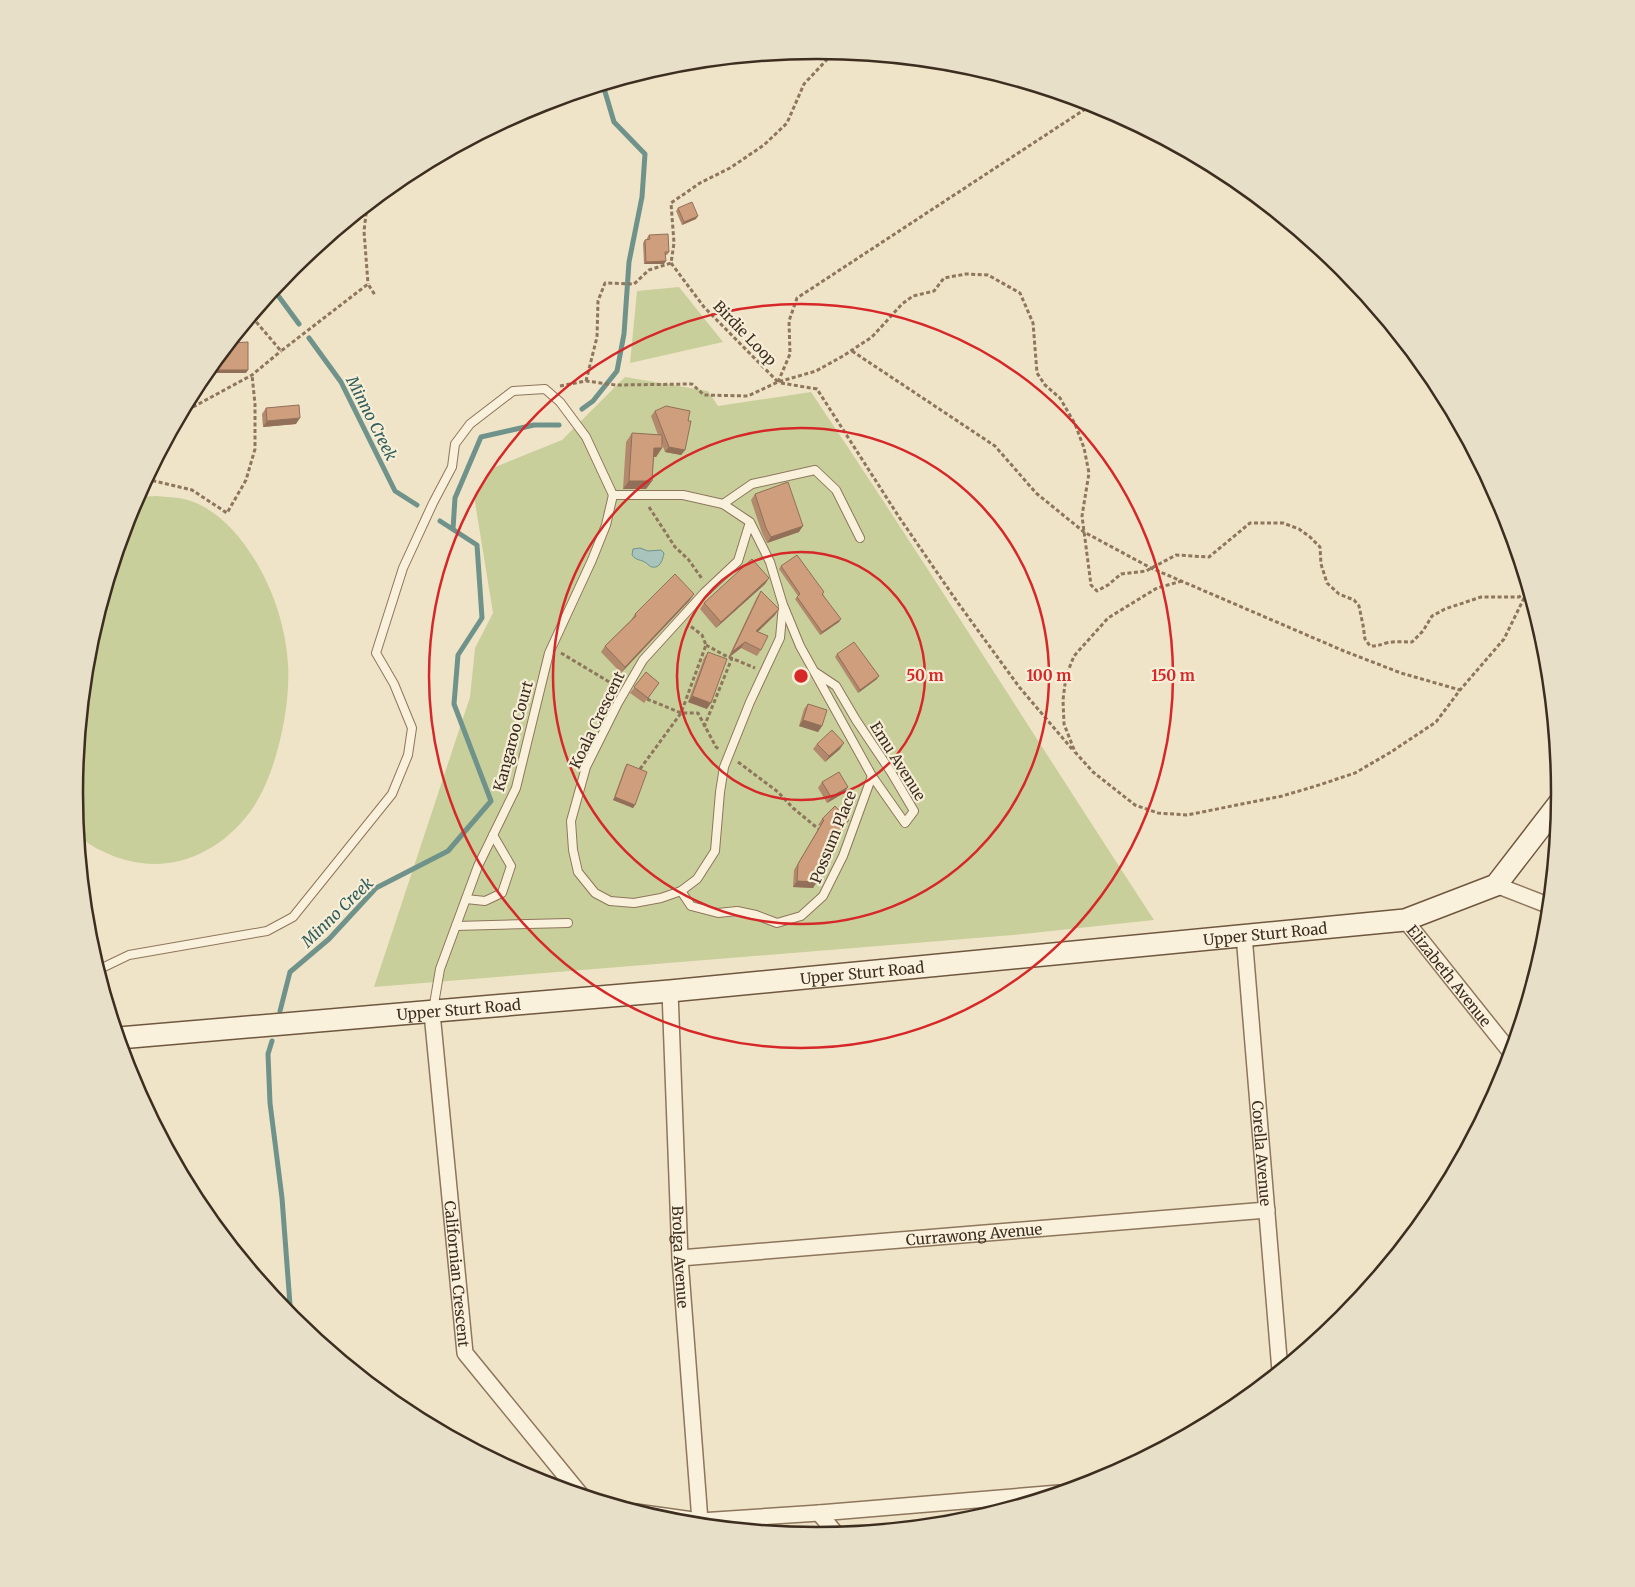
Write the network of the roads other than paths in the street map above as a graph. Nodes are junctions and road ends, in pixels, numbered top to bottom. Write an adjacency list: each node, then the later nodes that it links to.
1 (613, 495): 2 (lane); 9 (lane, Kangaroo Court); 18 (lane)
2 (723, 504): 3 (lane); 4 (lane)
3 (750, 522): 5 (lane, Koala Crescent); 11 (lane, Koala Crescent)
4 (860, 538)
5 (783, 605): 6 (lane, Emu Avenue); 11 (lane, Koala Crescent)
6 (815, 672): 7 (lane, Emu Avenue); 7 (lane, Emu Avenue)
7 (872, 776): 11 (lane, Possum Place)
8 (1552, 813): 10 (main road)
9 (493, 835): 12 (lane, Kangaroo Court); 12 (lane)
10 (1496, 884): 13 (street); 14 (main road, Upper Sturt Road)
11 (681, 891)
12 (466, 899): 16 (lane, Kangaroo Court)
13 (1544, 903)
14 (1405, 920): 17 (main road, Upper Sturt Road); 22 (street, Elizabeth Avenue)
15 (568, 923): 16 (lane)
16 (456, 926): 20 (lane, Kangaroo Court)
17 (1244, 935): 19 (main road, Upper Sturt Road); 23 (street, Corella Avenue)
18 (104, 966)
19 (670, 991): 20 (main road, Upper Sturt Road); 24 (street, Brolga Avenue)
20 (432, 1013): 21 (main road, Upper Sturt Road); 26 (street, Californian Crescent)
21 (125, 1038)
22 (1507, 1047)
23 (1267, 1210): 24 (street, Currawong Avenue); 25 (street, Corella Avenue)
24 (680, 1258): 29 (street, Brolga Avenue)
25 (1279, 1364)
26 (575, 1487)
27 (1034, 1495): 28 (street)
28 (819, 1513): 30 (street); 31 (street)
29 (700, 1518)
30 (711, 1520)
31 (831, 1528)

